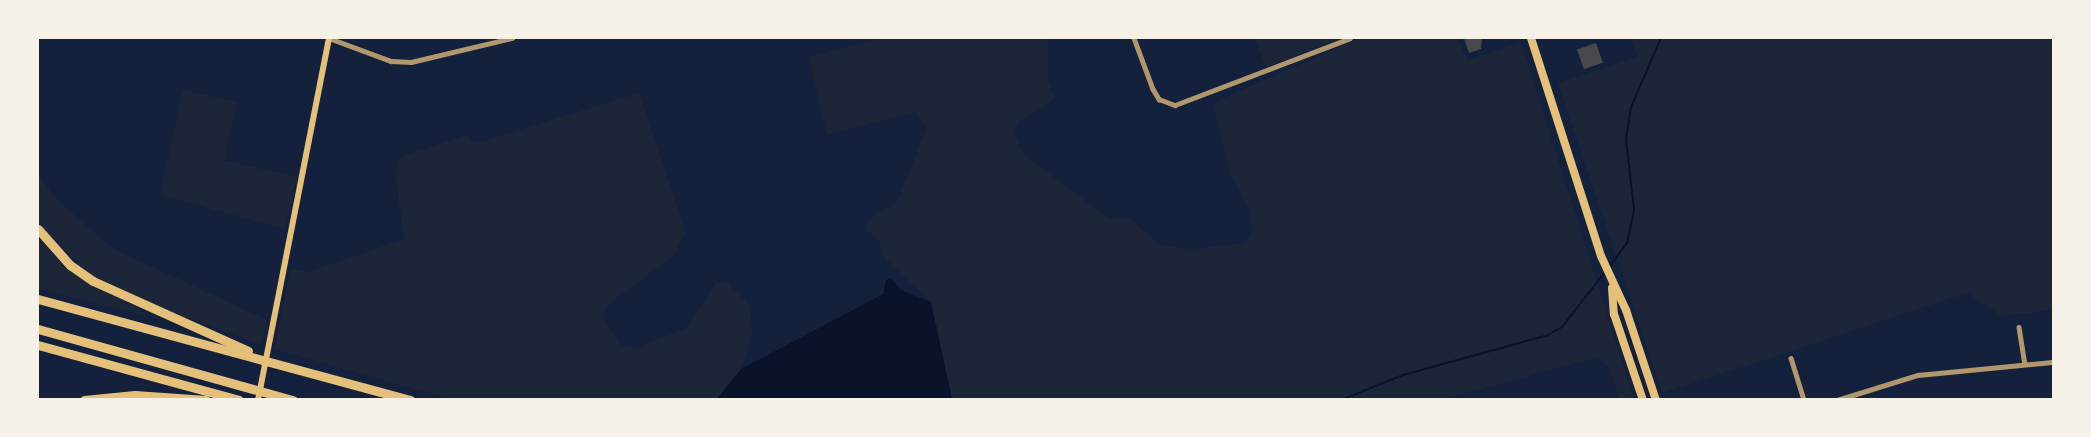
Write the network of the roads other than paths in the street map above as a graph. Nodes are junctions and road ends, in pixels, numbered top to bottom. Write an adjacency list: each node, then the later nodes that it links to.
1 (329, 38): 2 (street); 19 (main road)
2 (512, 38)
3 (1134, 38): 4 (street)
4 (1350, 38)
5 (1530, 38): 7 (main road)
6 (38, 229): 12 (highway)
7 (1610, 280): 22 (main road); 23 (main road)
8 (38, 299): 12 (highway)
9 (2019, 327): 15 (street)
10 (38, 330): 20 (highway)
11 (38, 345): 18 (highway)
12 (257, 357): 21 (highway)
13 (1791, 358): 24 (street)
14 (2054, 362): 15 (street)
15 (2025, 364): 25 (street)
16 (84, 400): 17 (highway)
17 (206, 400)
18 (239, 400)
19 (258, 400)
20 (293, 400)
21 (411, 400)
22 (1643, 400)
23 (1656, 400)
24 (1804, 400)
25 (1838, 400)

